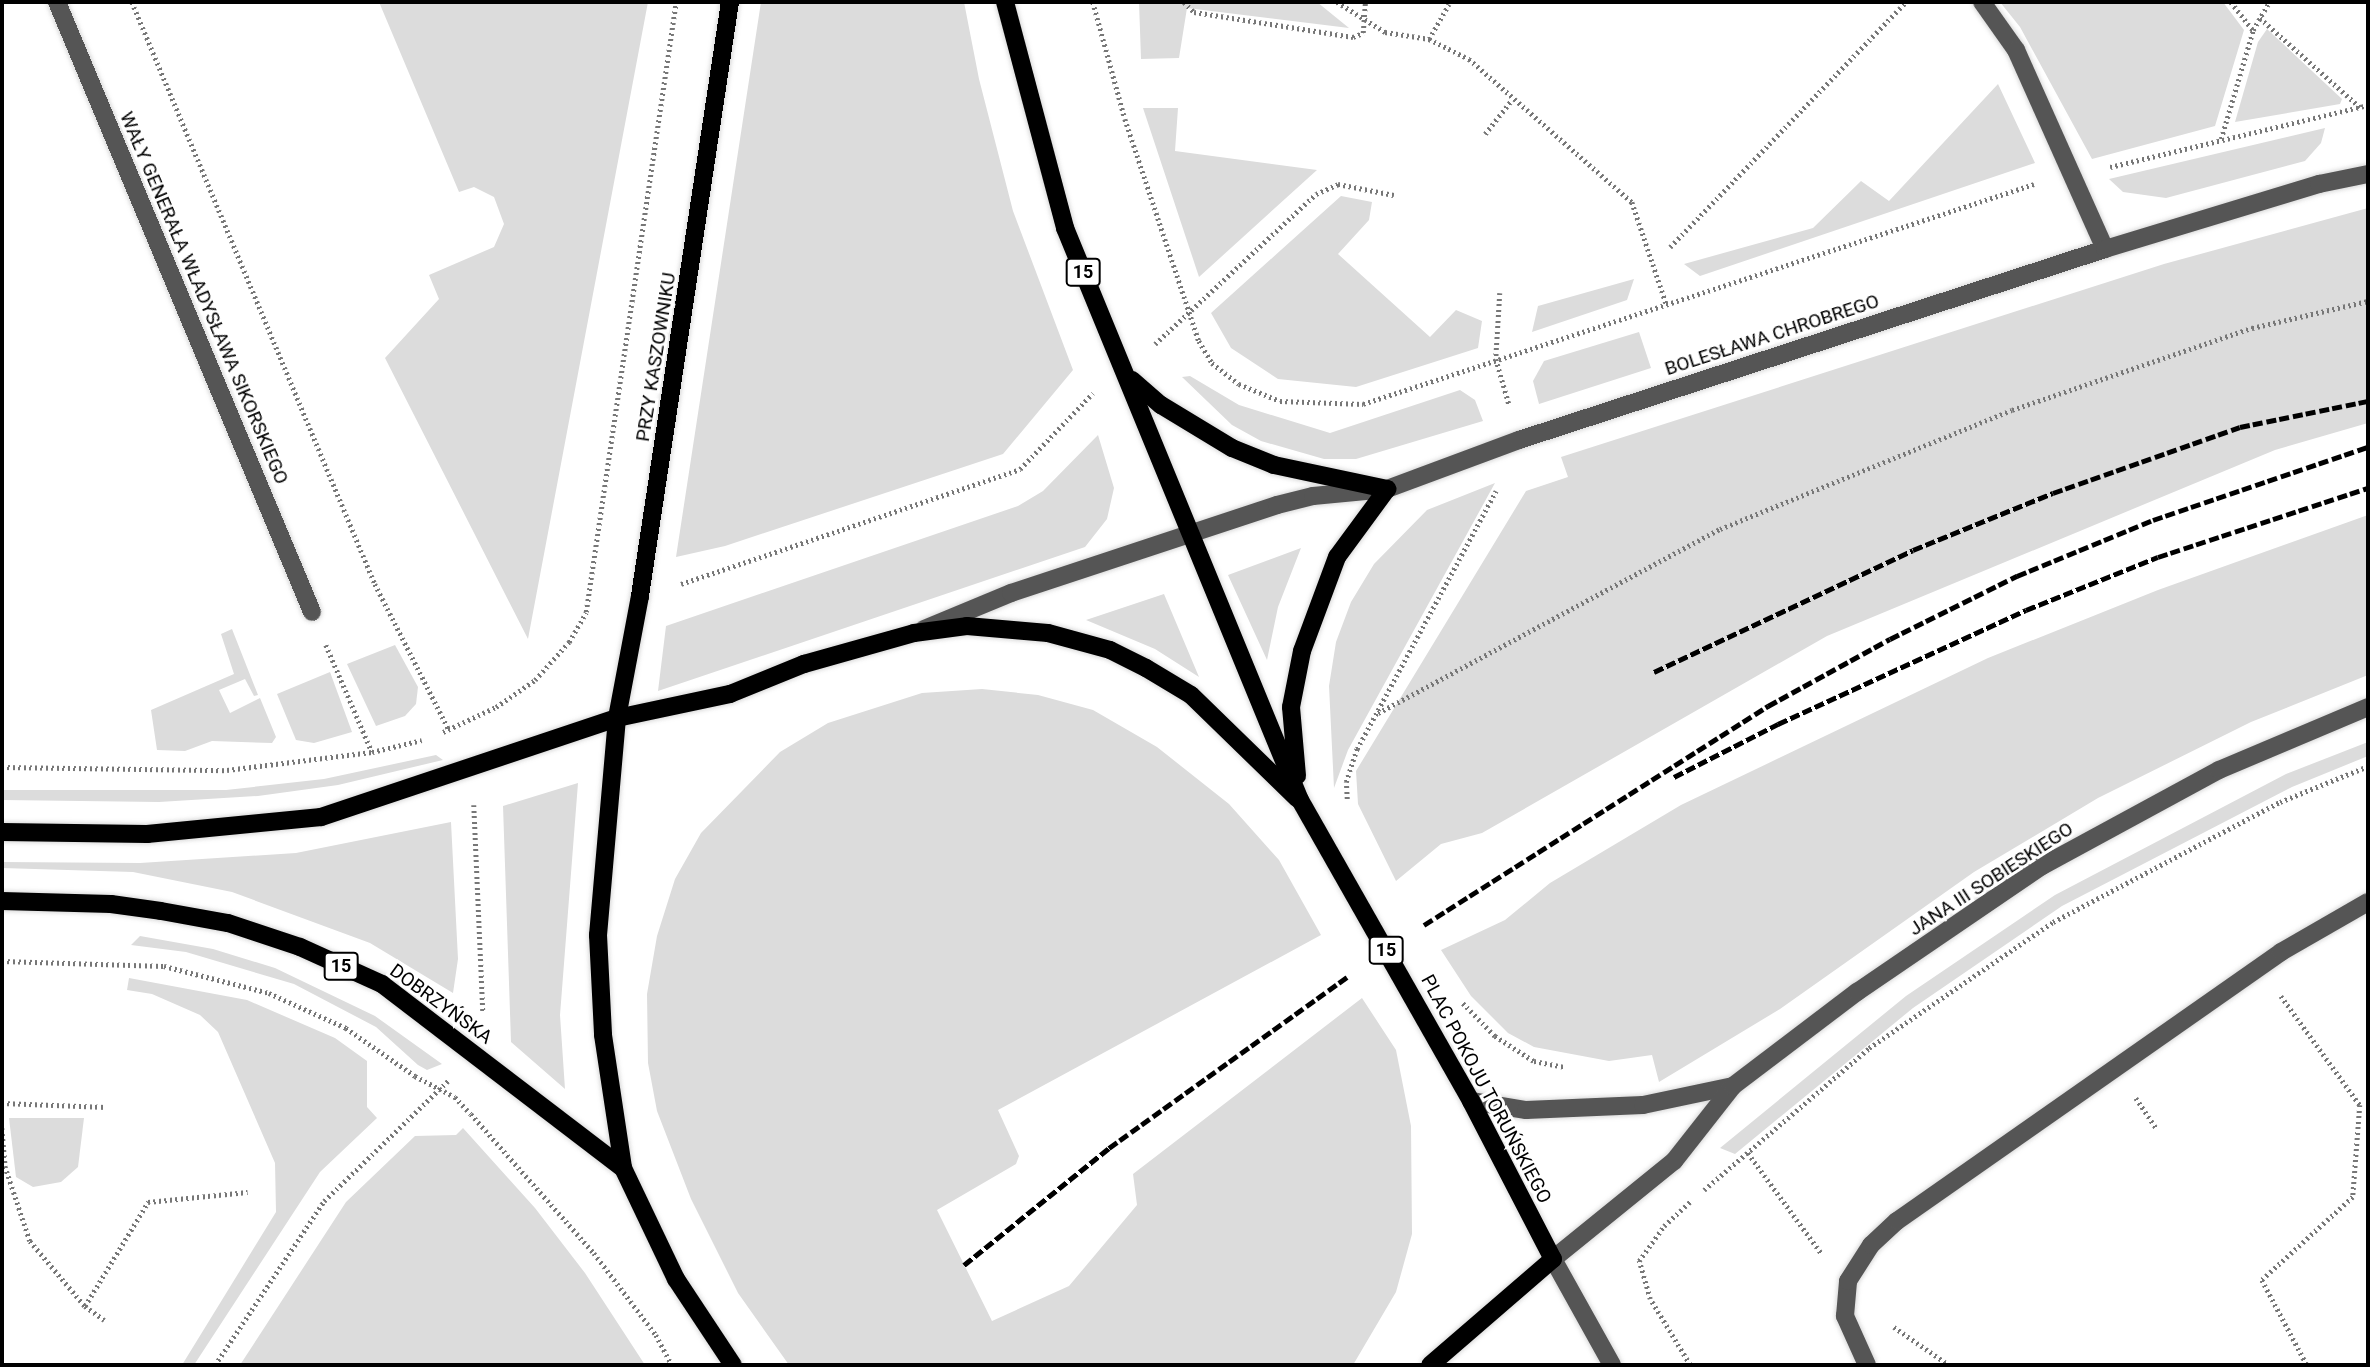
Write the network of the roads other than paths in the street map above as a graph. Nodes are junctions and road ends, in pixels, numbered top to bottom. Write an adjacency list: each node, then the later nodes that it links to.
1 (57, 2): 10 (street, WAŁY GENERAŁA WŁADYSŁAWA SIKORSKIEGO)
2 (730, 2): 13 (main road, PRZY KASZOWNIKU)
3 (1005, 2): 7 (main road, 15)
4 (1981, 7): 6 (street)
5 (2368, 174): 6 (street, BOLESŁAWA CHROBREGO)
6 (2105, 249): 8 (street, BOLESŁAWA CHROBREGO)
7 (1123, 370): 8 (main road); 9 (main road, 15)
8 (1387, 489): 9 (street, BOLESŁAWA CHROBREGO); 14 (main road)
9 (1189, 534): 11 (street, BOLESŁAWA CHROBREGO); 14 (main road, PLAC POKOJU TORUŃSKIEGO / 15)
10 (312, 611)
11 (914, 633): 13 (main road, PLAC POKOJU TORUŃSKIEGO); 14 (main road, PLAC POKOJU TORUŃSKIEGO)
12 (2368, 707): 18 (street, JANA III SOBIESKIEGO)
13 (617, 718): 15 (main road); 20 (main road)
14 (1300, 800): 19 (main road, PLAC POKOJU TORUŃSKIEGO / 15)
15 (2, 832)
16 (2, 901): 20 (main road, DOBRZYŃSKA / 15)
17 (2368, 902): 25 (street)
18 (1733, 1086): 19 (street, JANA III SOBIESKIEGO); 21 (street, JANA III SOBIESKIEGO)
19 (1471, 1101): 21 (main road, PLAC POKOJU TORUŃSKIEGO / 15)
20 (623, 1168): 22 (main road, 15)
21 (1553, 1259): 23 (main road); 24 (street)
22 (733, 1365)
23 (1430, 1365)
24 (1612, 1365)
25 (1867, 1365)

